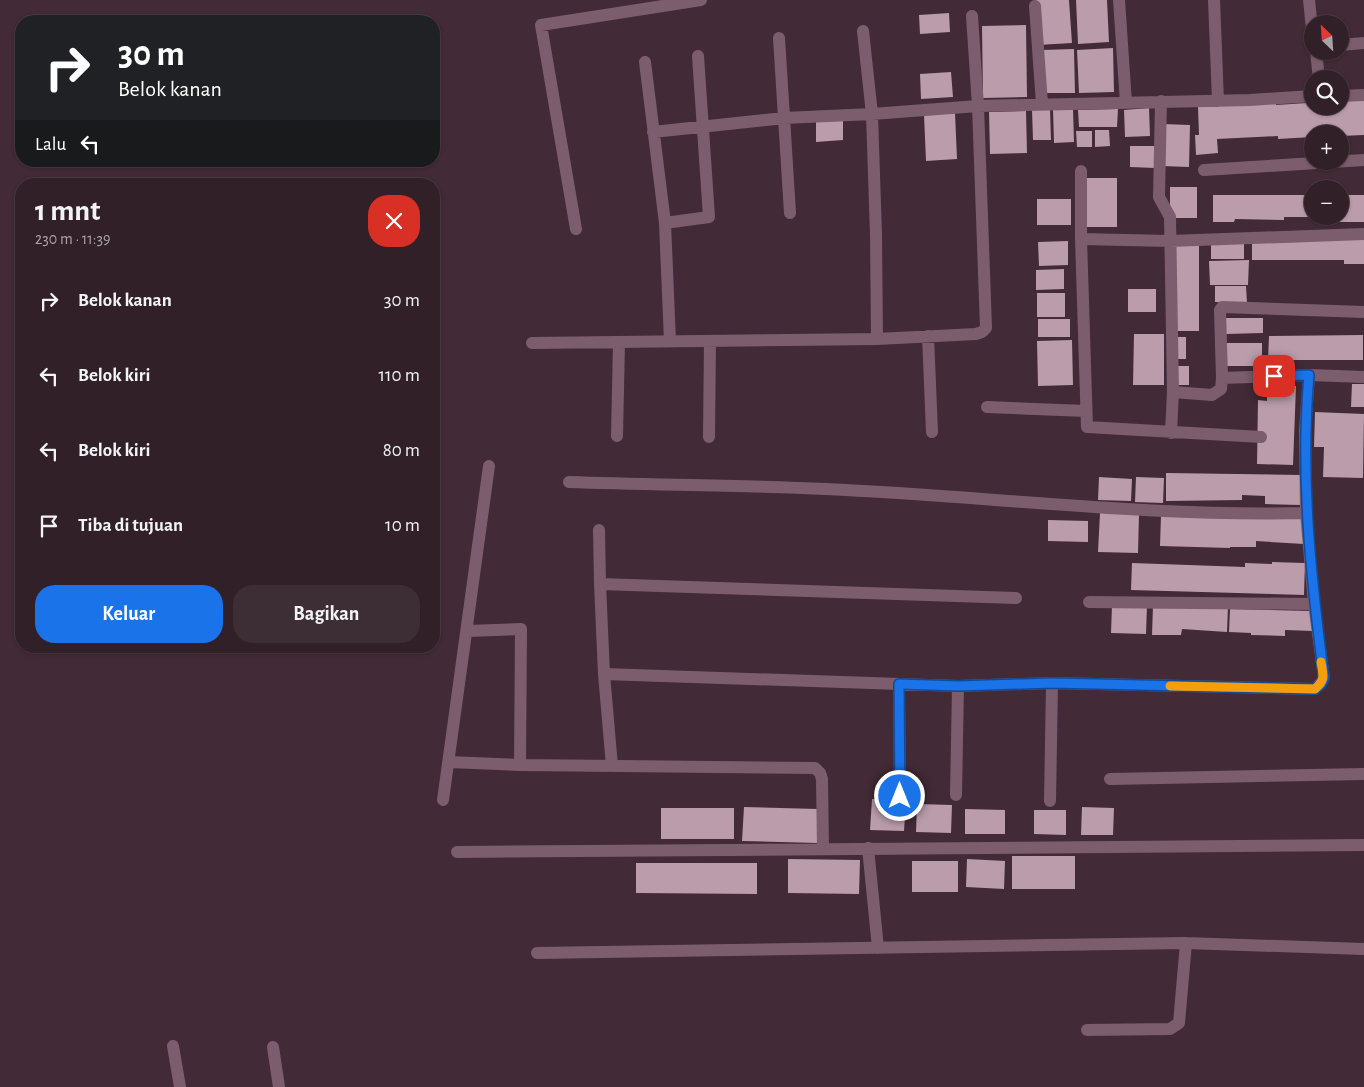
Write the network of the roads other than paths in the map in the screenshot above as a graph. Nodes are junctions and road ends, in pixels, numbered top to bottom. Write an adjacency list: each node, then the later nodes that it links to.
1 (701, 0): 31 (street)
2 (1119, 0): 19 (street)
3 (1214, 0): 17 (street)
4 (1309, 0): 6 (street)
5 (1036, 6): 20 (street)
6 (1311, 15)
7 (972, 16): 21 (street)
8 (863, 31): 22 (street)
9 (779, 38): 23 (street)
10 (1364, 43): 11 (street)
11 (1349, 44)
12 (698, 56): 24 (street)
13 (645, 62): 25 (street)
14 (1364, 95): 16 (street)
15 (1304, 96): 17 (street)
16 (1349, 96)
17 (1218, 100): 18 (street)
18 (1160, 101): 19 (street); 34 (street)
19 (1126, 103): 20 (street)
20 (1042, 104): 21 (street)
21 (978, 106): 22 (street); 36 (street)
22 (872, 114): 23 (street); 37 (street)
23 (784, 118): 24 (street); 29 (street)
24 (702, 126): 25 (street); 30 (street)
25 (653, 132): 30 (street)
26 (1364, 160): 27 (street)
27 (1204, 170)
28 (1081, 171): 33 (street)
29 (790, 213)
30 (665, 223): 40 (street)
31 (576, 229)
32 (1364, 234): 34 (street)
33 (1081, 239): 34 (street); 47 (street)
34 (1170, 241): 45 (street)
35 (1364, 312): 44 (street)
36 (928, 336): 37 (street); 48 (street)
37 (877, 339): 38 (street)
38 (710, 341): 40 (street); 51 (street)
39 (618, 342): 40 (street); 41 (street); 50 (street)
40 (670, 342)
41 (532, 343)
42 (1309, 375): 43 (street); 44 (street); 55 (street)
43 (1364, 377)
44 (1222, 378): 45 (street)
45 (1173, 392): 49 (street)
46 (987, 407): 47 (street)
47 (1086, 411): 49 (street)
48 (932, 432)
49 (1171, 433): 52 (street)
50 (617, 436)
51 (709, 437)
52 (1261, 437)
53 (490, 466): 61 (street)
54 (569, 482): 55 (street)
55 (1306, 513): 60 (street)
56 (598, 530): 57 (street)
57 (600, 584): 58 (street); 62 (street)
58 (1016, 598)
59 (1090, 602): 60 (street)
60 (1314, 604): 63 (street)
61 (467, 631): 66 (street); 67 (street)
62 (604, 674): 64 (street); 68 (street)
63 (1052, 683): 65 (street); 74 (street)
64 (899, 684): 65 (street); 72 (street)
65 (958, 686): 71 (street)
66 (449, 762): 67 (street); 73 (street)
67 (520, 765): 68 (street)
68 (612, 766): 77 (street)
69 (1364, 774): 70 (street)
70 (1110, 779)
71 (956, 795)
72 (900, 796)
73 (444, 800)
74 (1050, 801)
75 (1364, 845): 76 (street)
76 (868, 848): 77 (street); 80 (street)
77 (824, 849): 78 (street)
78 (457, 852)
79 (1186, 943): 80 (street); 81 (street); 83 (street)
80 (878, 948): 82 (street)
81 (1364, 949)
82 (537, 953)
83 (1087, 1030)
84 (173, 1046): 86 (street)
85 (273, 1047): 87 (street)
86 (180, 1087)
87 (279, 1087)

